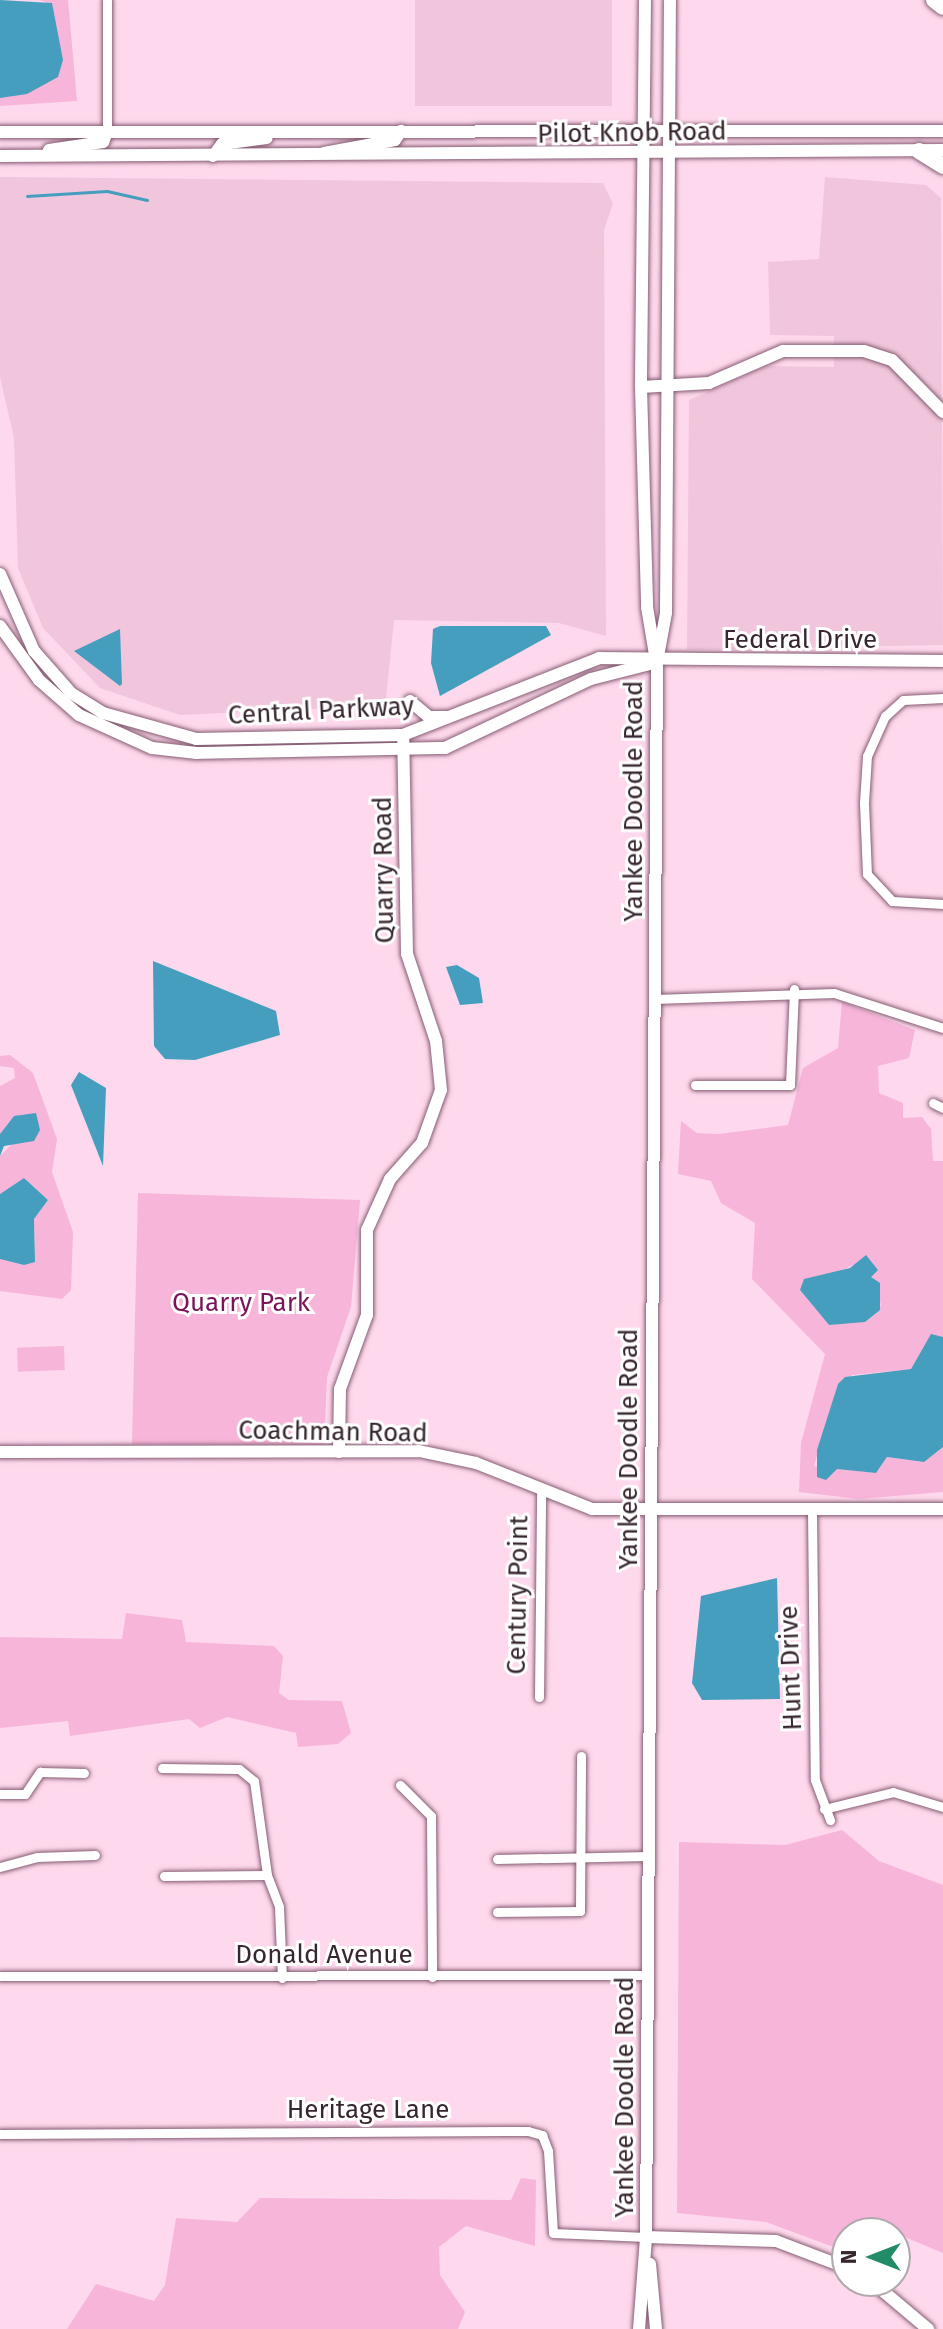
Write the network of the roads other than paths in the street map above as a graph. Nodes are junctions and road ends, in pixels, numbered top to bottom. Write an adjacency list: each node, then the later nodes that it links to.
1 (107, 0): 12 (street)
2 (645, 0): 6 (main road, Yankee Doodle Road)
3 (670, 0): 9 (main road, Yankee Doodle Road)
4 (934, 0): 5 (highway)
5 (943, 7)
6 (641, 130): 8 (main road, Pilot Knob Road); 9 (main road, Pilot Knob Road); 20 (main road, Yankee Doodle Road)
7 (349, 131): 8 (main road, Pilot Knob Road); 12 (main road, Pilot Knob Road); 19 (main road, Pilot Knob Road)
8 (401, 131): 16 (main road, Pilot Knob Road)
9 (669, 131): 10 (main road, Pilot Knob Road); 15 (main road, Yankee Doodle Road)
10 (943, 131)
11 (0, 132): 12 (main road, Pilot Knob Road)
12 (107, 132): 18 (main road, Pilot Knob Road)
13 (943, 150): 14 (main road, Pilot Knob Road)
14 (919, 151): 15 (main road, Pilot Knob Road); 21 (highway)
15 (669, 154): 20 (main road, Pilot Knob Road); 23 (main road, Yankee Doodle Road)
16 (321, 155): 19 (main road, Pilot Knob Road); 20 (main road, Pilot Knob Road)
17 (0, 156): 18 (main road, Pilot Knob Road)
18 (23, 156): 19 (main road, Pilot Knob Road)
19 (213, 156)
20 (639, 156): 22 (main road, Yankee Doodle Road)
21 (943, 166)
22 (641, 387): 23 (main road); 28 (main road, Yankee Doodle Road)
23 (668, 388): 24 (main road); 28 (main road, Yankee Doodle Road)
24 (943, 412)
25 (0, 574): 32 (main road, Central Parkway)
26 (0, 626): 33 (main road, Central Parkway)
27 (943, 661): 28 (main road, Federal Drive)
28 (657, 662): 31 (main road, Central Parkway); 33 (main road, Central Parkway); 36 (main road, Yankee Doodle Road)
29 (943, 698): 34 (street)
30 (410, 701): 31 (main road)
31 (457, 717): 32 (main road, Central Parkway)
32 (403, 735): 33 (main road, Quarry Road)
33 (403, 753): 42 (main road, Quarry Road)
34 (943, 904)
35 (794, 989): 36 (street); 37 (street); 38 (street)
36 (654, 999): 46 (main road, Yankee Doodle Road)
37 (943, 1028)
38 (695, 1085)
39 (933, 1103): 40 (street)
40 (943, 1108)
41 (0, 1452): 42 (main road, Coachman Road)
42 (339, 1452): 43 (main road, Coachman Road)
43 (541, 1493): 46 (main road, Coachman Road); 47 (street, Century Point)
44 (943, 1509): 45 (main road, Coachman Road)
45 (812, 1510): 46 (main road, Coachman Road); 54 (street, Hunt Drive)
46 (650, 1512): 58 (main road, Yankee Doodle Road)
47 (539, 1697)
48 (581, 1756): 57 (street)
49 (162, 1768): 61 (street)
50 (84, 1773): 52 (street)
51 (400, 1785): 66 (street)
52 (0, 1794)
53 (943, 1807): 54 (street)
54 (824, 1809): 55 (street, Hunt Drive)
55 (830, 1820)
56 (95, 1855): 60 (street)
57 (580, 1856): 58 (street); 59 (street); 63 (street)
58 (648, 1856): 64 (main road, Yankee Doodle Road)
59 (497, 1859)
60 (0, 1867)
61 (267, 1875): 62 (street); 67 (street)
62 (164, 1876)
63 (497, 1912)
64 (648, 1975): 66 (street, Donald Avenue); 69 (main road, Yankee Doodle Road)
65 (0, 1976): 67 (street, Donald Avenue)
66 (432, 1977): 67 (street, Donald Avenue)
67 (282, 1978)
68 (0, 2134): 69 (street, Heritage Lane)
69 (646, 2237): 70 (main road); 72 (main road, Yankee Doodle Road); 73 (main road, Yankee Doodle Road)
70 (831, 2262)
71 (890, 2297): 74 (main road)
72 (639, 2329)
73 (656, 2329)
74 (928, 2329)

